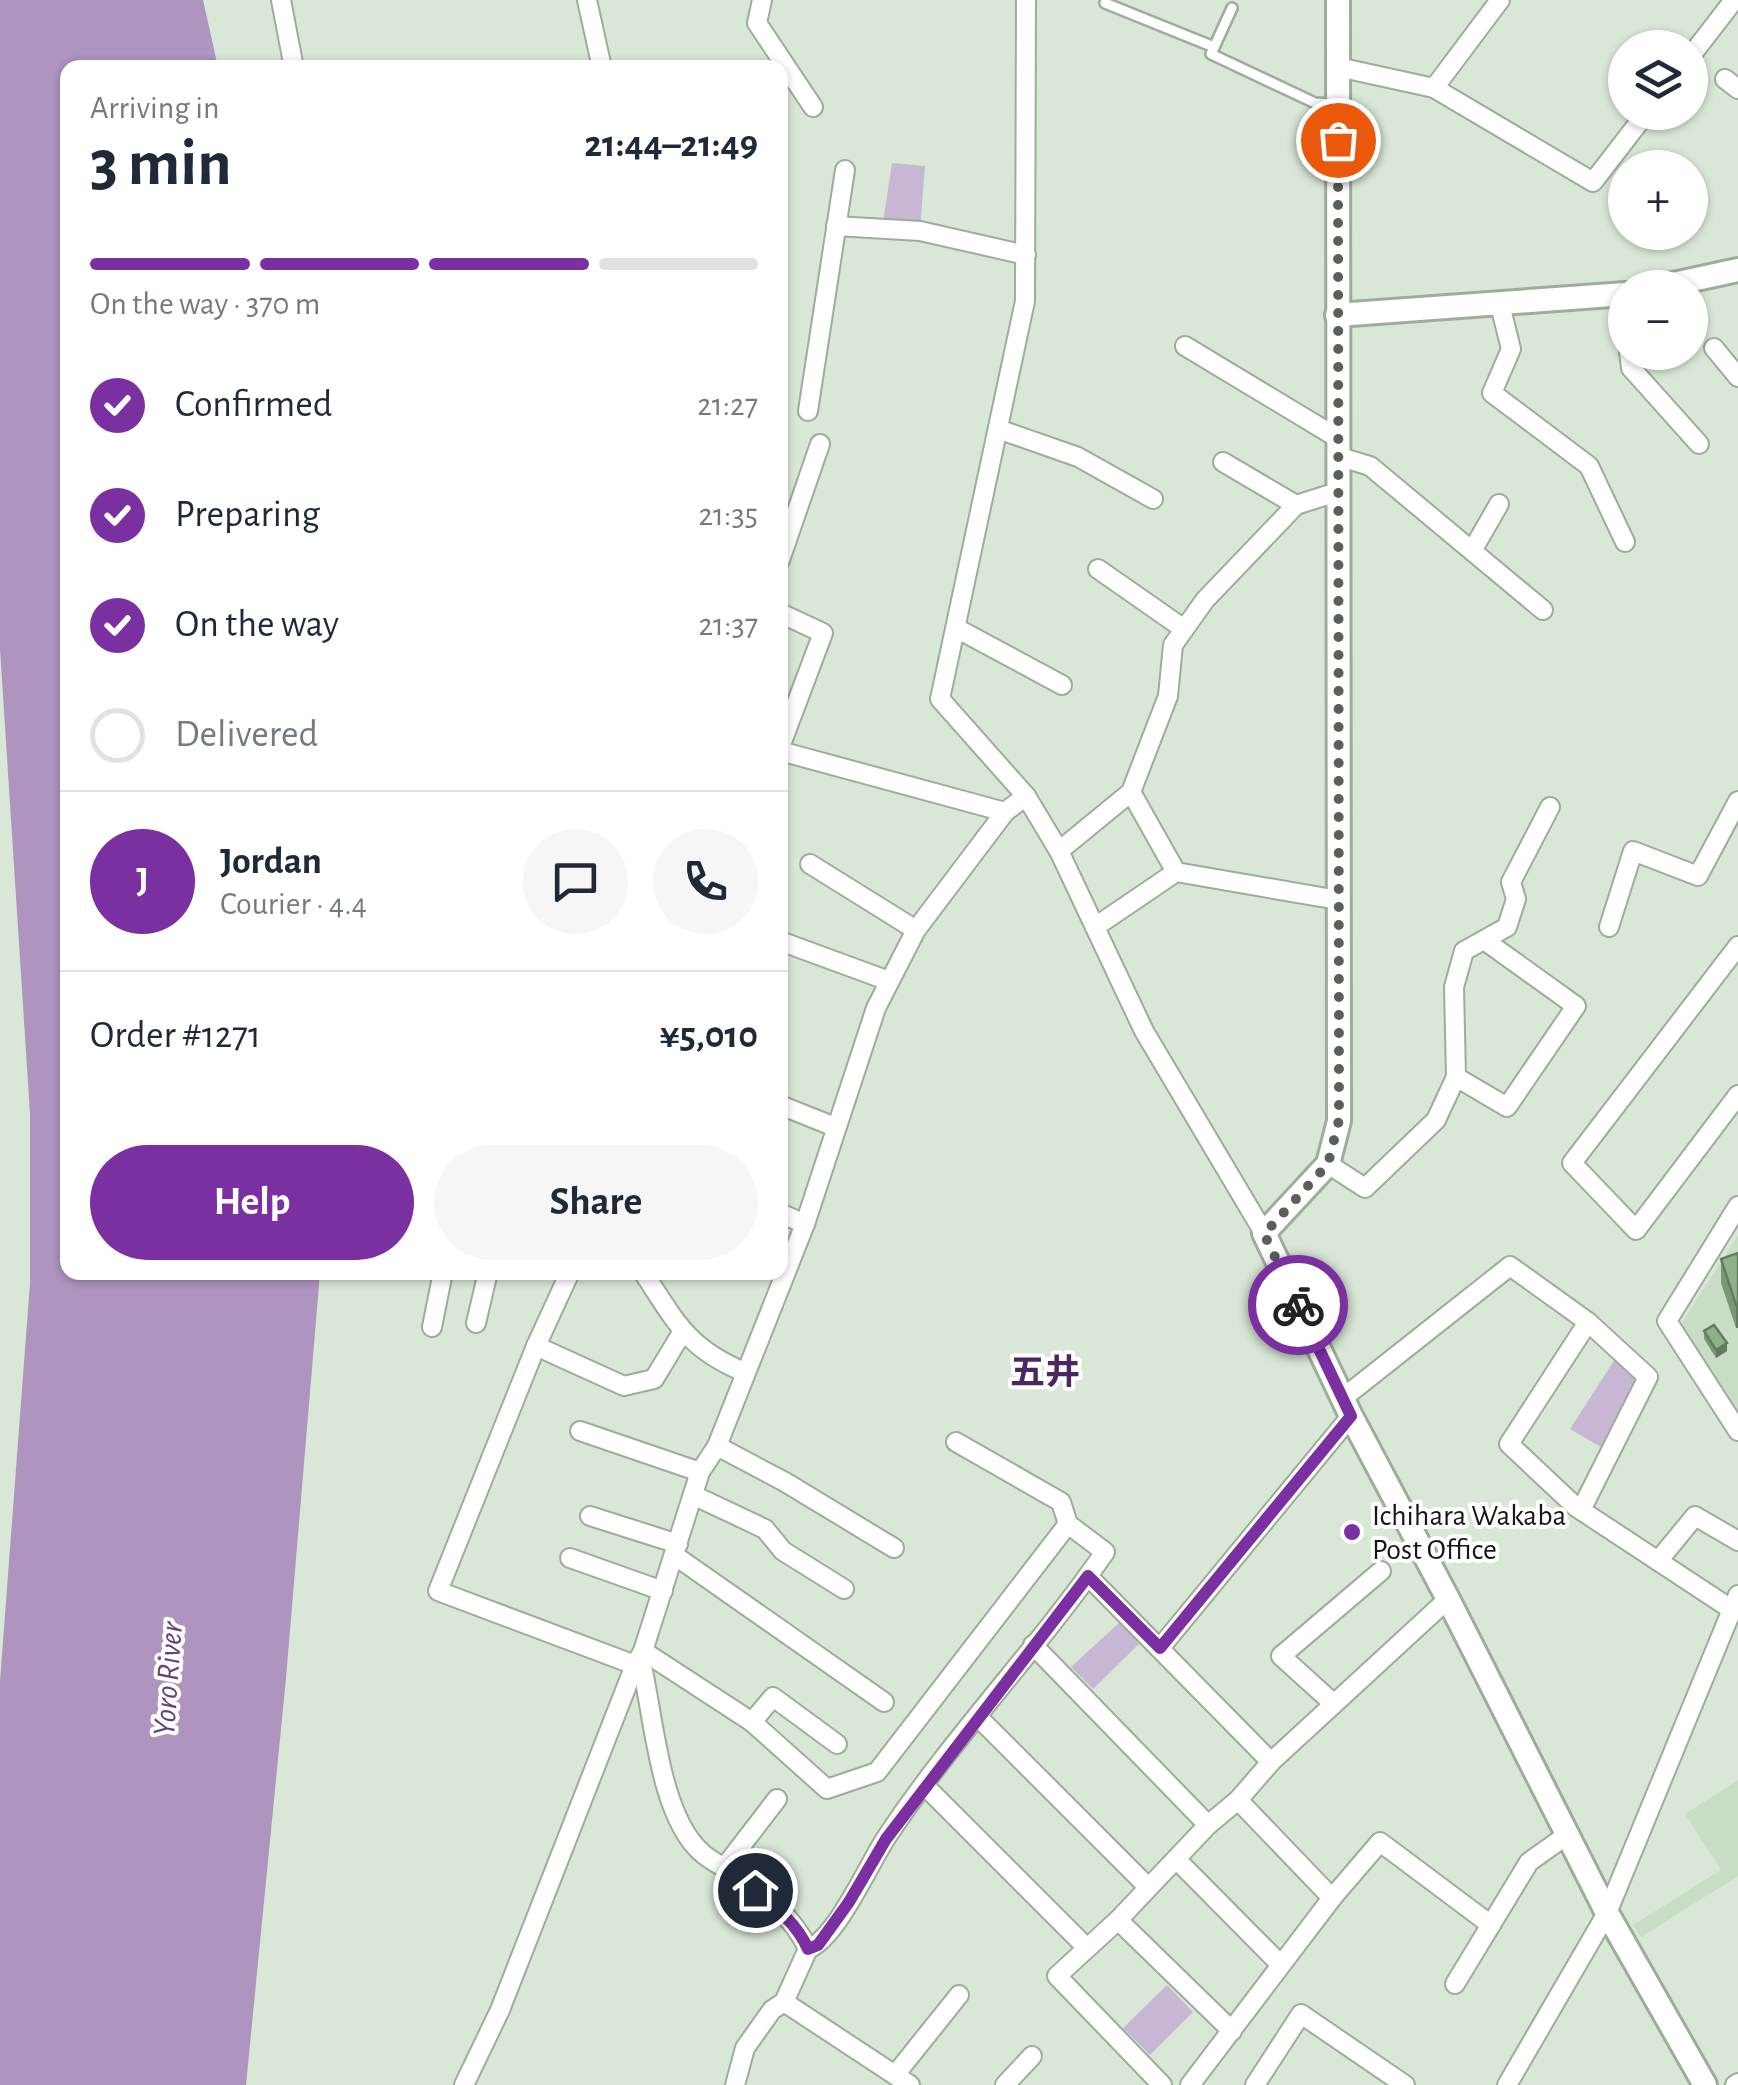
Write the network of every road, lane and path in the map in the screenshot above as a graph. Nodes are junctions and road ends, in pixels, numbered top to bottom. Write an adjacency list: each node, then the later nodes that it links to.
1 (281, 0): 12 (street)
2 (587, 0): 13 (street)
3 (762, 0): 14 (street)
4 (1026, 0): 23 (street)
5 (1338, 0): 15 (street)
6 (1500, 0): 17 (street)
7 (1734, 0): 10 (street)
8 (1105, 3): 11 (lane)
9 (1232, 8): 11 (lane)
10 (1708, 34)
11 (1214, 47): 18 (lane)
12 (292, 60)
13 (600, 60)
14 (782, 60)
15 (1338, 67): 17 (street); 18 (street)
16 (788, 69): 19 (street)
17 (1434, 88): 20 (street)
18 (1338, 104): 28 (street)
19 (813, 107)
20 (1633, 130)
21 (845, 170): 22 (street)
22 (836, 226): 23 (street); 33 (street)
23 (1026, 255): 34 (street)
24 (1738, 270): 25 (street)
25 (1708, 277)
26 (1608, 295): 27 (street)
27 (1500, 305): 28 (street); 44 (street)
28 (1337, 315): 37 (street)
29 (1185, 346): 37 (street)
30 (1714, 348): 32 (street)
31 (1633, 370): 36 (street)
32 (1738, 377)
33 (808, 410)
34 (998, 429): 40 (street); 49 (street)
35 (820, 444): 43 (street)
36 (1700, 444)
37 (1336, 447): 39 (street); 45 (street)
38 (1223, 462): 42 (street)
39 (1338, 492): 42 (street); 62 (street)
40 (1153, 499)
41 (1499, 504): 45 (street)
42 (1296, 505): 50 (street)
43 (788, 537)
44 (1625, 542)
45 (1472, 552): 47 (street)
46 (1098, 569): 50 (street)
47 (1543, 610)
48 (788, 617): 52 (street)
49 (956, 628): 51 (street); 55 (street)
50 (1184, 629): 54 (street)
51 (1062, 685)
52 (788, 727)
53 (788, 751): 58 (street)
54 (1131, 792): 59 (street); 61 (street)
55 (1026, 796): 58 (street); 59 (street)
56 (1738, 802): 63 (street)
57 (1550, 807): 66 (street)
58 (1006, 812): 65 (street)
59 (1059, 851): 64 (street)
60 (810, 864): 65 (street)
61 (1176, 872): 62 (street); 64 (street)
62 (1338, 900): 74 (street)
63 (1609, 927)
64 (1095, 928): 78 (street)
65 (916, 930): 69 (street)
66 (1484, 940): 70 (street); 70 (street)
67 (788, 943): 69 (street)
68 (1738, 946): 71 (street)
69 (890, 981): 73 (street)
70 (1456, 1078): 74 (street)
71 (1738, 1095)
72 (788, 1108): 73 (street)
73 (835, 1128): 77 (street)
74 (1328, 1164): 78 (street)
75 (1738, 1206): 93 (street)
76 (788, 1217): 77 (street)
77 (805, 1224): 79 (street)
78 (1264, 1234): 91 (street)
79 (788, 1265)
80 (441, 1280): 87 (street)
81 (486, 1280): 86 (street)
82 (566, 1280): 89 (street)
83 (648, 1280): 88 (street)
84 (782, 1280): 90 (street)
85 (1588, 1322): 91 (street); 98 (street); 98 (street)
86 (476, 1323)
87 (432, 1327)
88 (682, 1331): 89 (street); 90 (street)
89 (536, 1346): 114 (street)
90 (744, 1372): 95 (street)
91 (1347, 1407): 110 (street); 113 (street)
92 (580, 1431): 96 (street)
93 (1738, 1431)
94 (956, 1442): 100 (street)
95 (718, 1446): 96 (street); 102 (street)
96 (700, 1472): 97 (street)
97 (693, 1494): 103 (street); 108 (street)
98 (1581, 1510): 105 (street)
99 (590, 1516): 103 (street)
100 (1068, 1524): 107 (street); 118 (street)
101 (1738, 1541): 105 (street)
102 (894, 1548)
103 (676, 1549): 109 (street); 115 (street)
104 (570, 1558): 109 (street)
105 (1658, 1562): 111 (street)
106 (1382, 1571): 116 (street)
107 (1088, 1576): 112 (street); 113 (street)
108 (844, 1589)
109 (662, 1590): 114 (street)
110 (1448, 1599): 116 (street); 125 (street)
111 (1735, 1602): 130 (street)
112 (1033, 1645): 117 (street); 124 (street)
113 (1160, 1648): 120 (street)
114 (639, 1658): 118 (street); 127 (street); 142 (street)
115 (884, 1702)
116 (1334, 1704): 120 (street)
117 (978, 1718): 121 (street); 128 (street)
118 (752, 1722): 119 (street)
119 (838, 1744)
120 (1271, 1762): 123 (street)
121 (925, 1786): 133 (street); 134 (street)
122 (777, 1798): 127 (street)
123 (1238, 1800): 124 (street); 129 (street)
124 (1208, 1825): 126 (street)
125 (1567, 1835): 130 (street); 132 (street)
126 (1177, 1860): 128 (street); 135 (street)
127 (724, 1868): 134 (street)
128 (1148, 1887): 131 (street)
129 (1332, 1898): 132 (street); 135 (street)
130 (1607, 1914): 149 (street); 150 (street)
131 (1118, 1920): 133 (street); 139 (street)
132 (1491, 1925): 136 (street)
133 (1086, 1947): 145 (street)
134 (808, 1949): 138 (street)
135 (1280, 1964): 139 (street)
136 (1455, 1984)
137 (959, 1995): 141 (street)
138 (784, 2002): 141 (street); 143 (street)
139 (1232, 2032): 146 (street)
140 (1032, 2056): 144 (street)
141 (902, 2080)
142 (464, 2085)
143 (735, 2085)
144 (1005, 2085)
145 (1162, 2085)
146 (1190, 2085)
147 (1254, 2085): 148 (street)
148 (1405, 2085)
149 (1508, 2085)
150 (1705, 2085)

